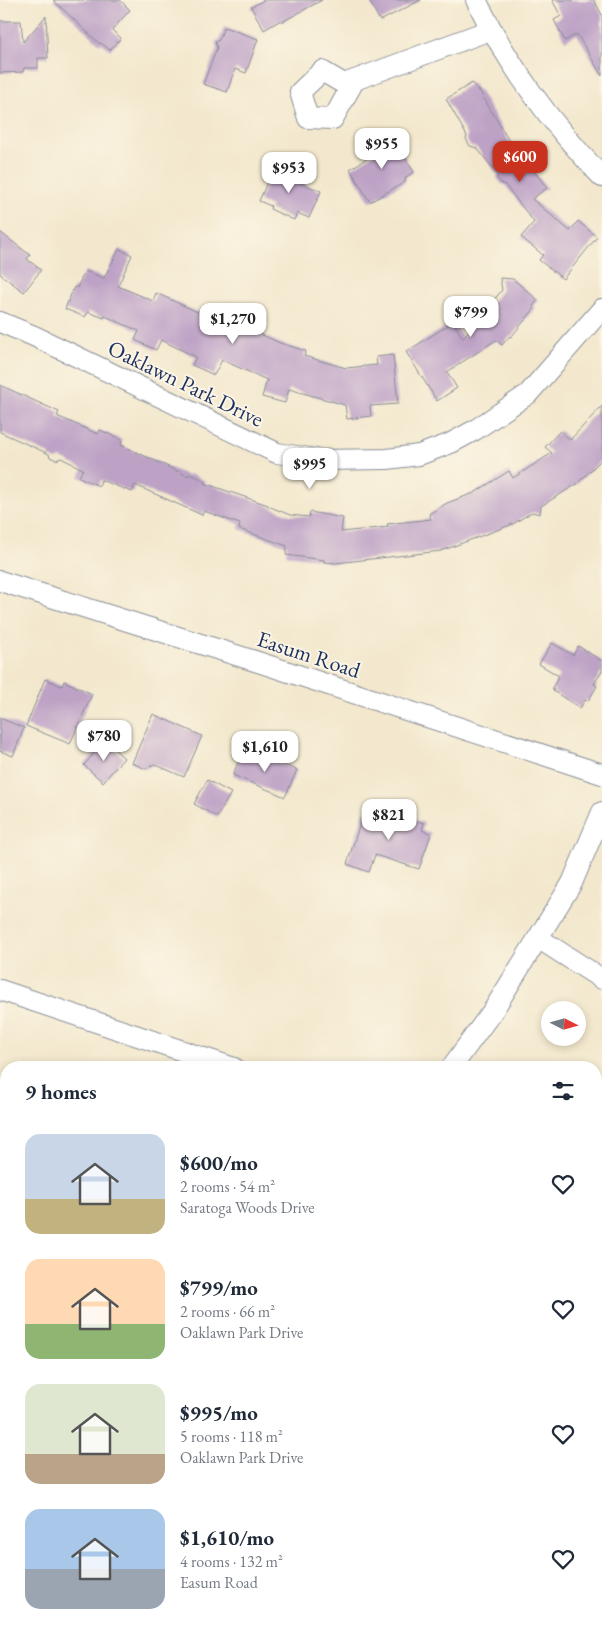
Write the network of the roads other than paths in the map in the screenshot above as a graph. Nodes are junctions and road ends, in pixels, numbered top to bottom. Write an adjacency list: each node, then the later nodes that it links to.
1 (476, 0): 2 (street)
2 (490, 30): 3 (street); 4 (street)
3 (353, 83)
4 (602, 177)
5 (602, 309): 6 (street, Oaklawn Park Drive)
6 (0, 322)
7 (0, 581): 8 (street, Easum Road)
8 (602, 774)
9 (602, 812): 10 (street)
10 (538, 938): 11 (street); 14 (street)
11 (602, 979)
12 (0, 990): 13 (street)
13 (213, 1061)
14 (456, 1061)

